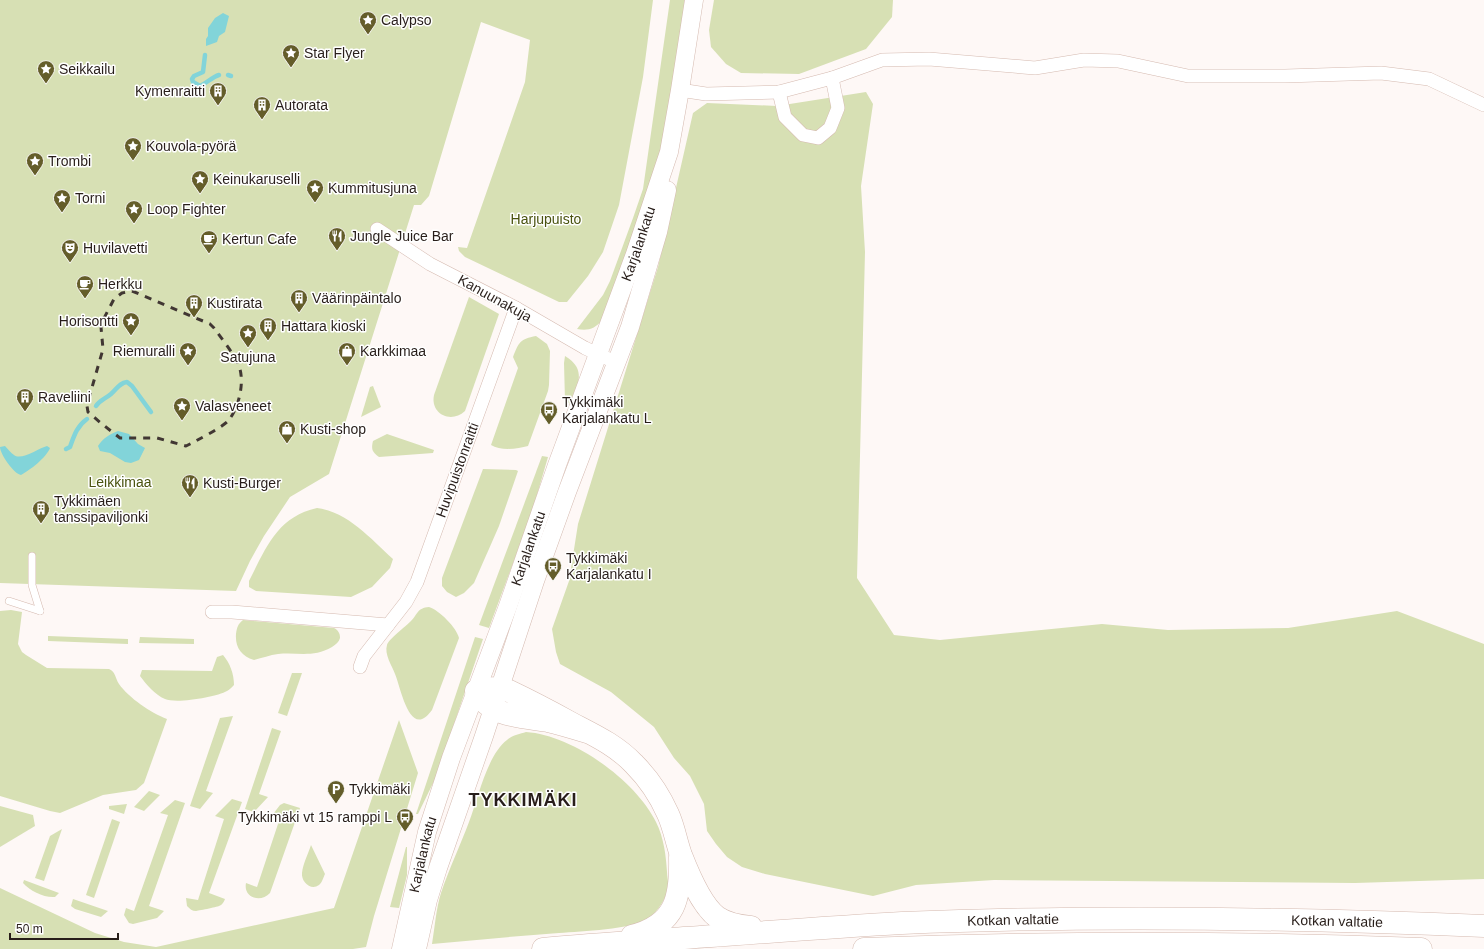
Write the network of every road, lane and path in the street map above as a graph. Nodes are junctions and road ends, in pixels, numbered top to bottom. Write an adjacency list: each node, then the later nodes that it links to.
1 (694, 0): 3 (main road, Karjalankatu)
2 (832, 78): 4 (street); 4 (street); 5 (street)
3 (680, 90): 4 (street); 6 (main road, Karjalankatu)
4 (779, 92)
5 (1484, 105)
6 (669, 152): 9 (main road, Karjalankatu); 10 (main road, Karjalankatu)
7 (377, 229): 8 (street, Kanuunakuja)
8 (516, 308): 9 (street, Kanuunakuja); 14 (street, Huvipuistonraitti)
9 (598, 355): 10 (street, Kanuunakuja); 17 (main road, Karjalankatu)
10 (616, 363): 16 (main road, Karjalankatu)
11 (32, 556): 12 (lane)
12 (9, 601)
13 (212, 612): 14 (street)
14 (388, 625): 15 (street, Huvipuistonraitti)
15 (360, 667)
16 (499, 688): 17 (highway); 18 (main road, Karjalankatu); 19 (highway)
17 (476, 692): 18 (highway); 21 (main road, Karjalankatu)
18 (493, 709): 19 (highway); 21 (main road, Karjalankatu)
19 (587, 732): 20 (highway)
20 (680, 854): 23 (highway); 24 (highway)
21 (421, 898): 25 (main road, Karjalankatu); 26 (main road, Karjalankatu)
22 (1484, 926): 23 (highway, Kotkan valtatie)
23 (782, 930): 24 (highway, Kotkan valtatie)
24 (580, 945): 27 (highway, Kotkan valtatie)
25 (401, 949)
26 (417, 949)
27 (543, 949)
28 (864, 949): 29 (highway, Kotkan valtatie)
29 (1421, 949)

